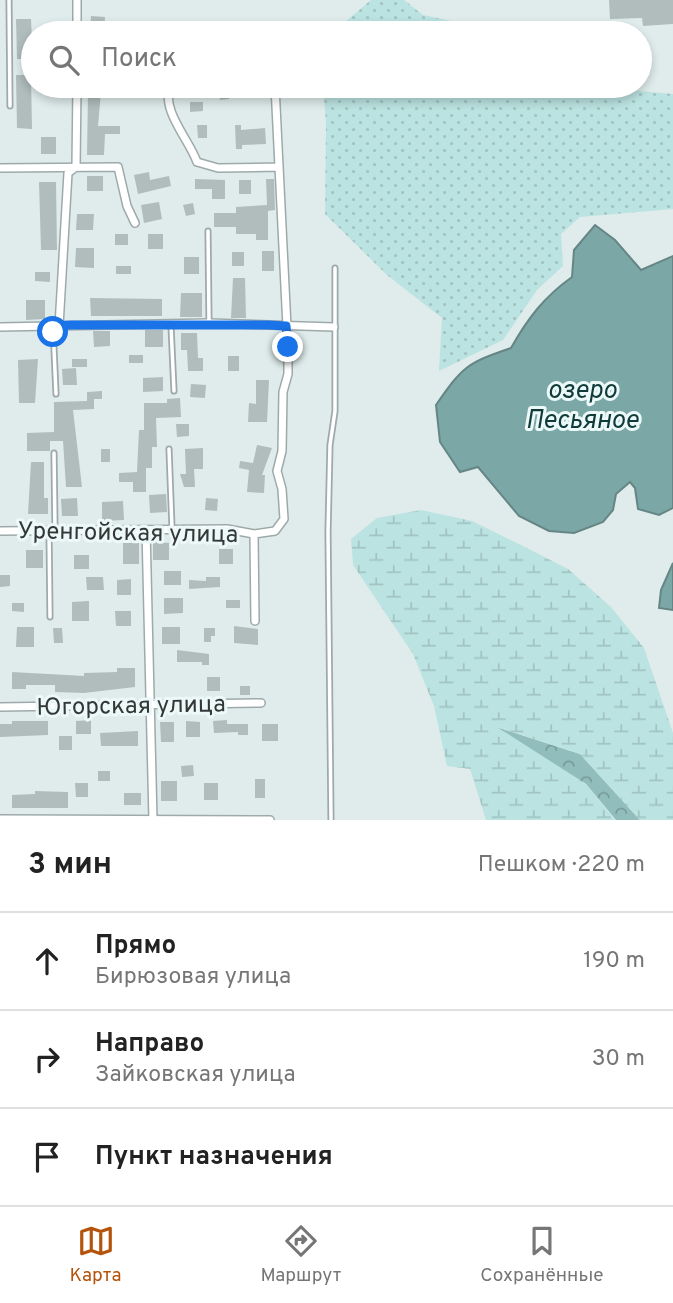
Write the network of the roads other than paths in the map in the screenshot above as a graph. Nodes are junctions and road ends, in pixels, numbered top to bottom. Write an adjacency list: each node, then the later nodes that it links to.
1 (9, 0): 7 (lane)
2 (77, 0): 3 (street)
3 (77, 21)
4 (77, 98): 8 (street)
5 (168, 98): 9 (street)
6 (276, 98): 9 (street)
7 (10, 106)
8 (76, 167): 10 (street); 11 (street); 16 (street)
9 (279, 167): 17 (street)
10 (0, 168)
11 (135, 223)
12 (208, 231): 14 (lane)
13 (335, 268): 19 (lane)
14 (209, 323): 15 (street); 17 (street)
15 (171, 324): 16 (street); 20 (lane)
16 (56, 326): 18 (street); 21 (lane)
17 (286, 326): 19 (street); 28 (street)
18 (0, 327)
19 (334, 327): 37 (lane)
20 (174, 391)
21 (56, 394)
22 (169, 449): 25 (lane)
23 (54, 453): 27 (lane)
24 (146, 530): 25 (street, Уренгойская улица); 27 (street, Уренгойская улица); 32 (street)
25 (172, 530): 28 (street, Уренгойская улица)
26 (0, 531): 27 (street, Уренгойская улица)
27 (52, 531): 29 (lane)
28 (254, 534): 30 (street, Уренгойская улица)
29 (50, 617)
30 (256, 621)
31 (261, 703): 32 (street, Югорская улица)
32 (149, 704): 33 (street, Югорская улица); 34 (street)
33 (0, 707)
34 (153, 819): 35 (street); 36 (street)
35 (0, 820)
36 (270, 820)
37 (331, 820)

